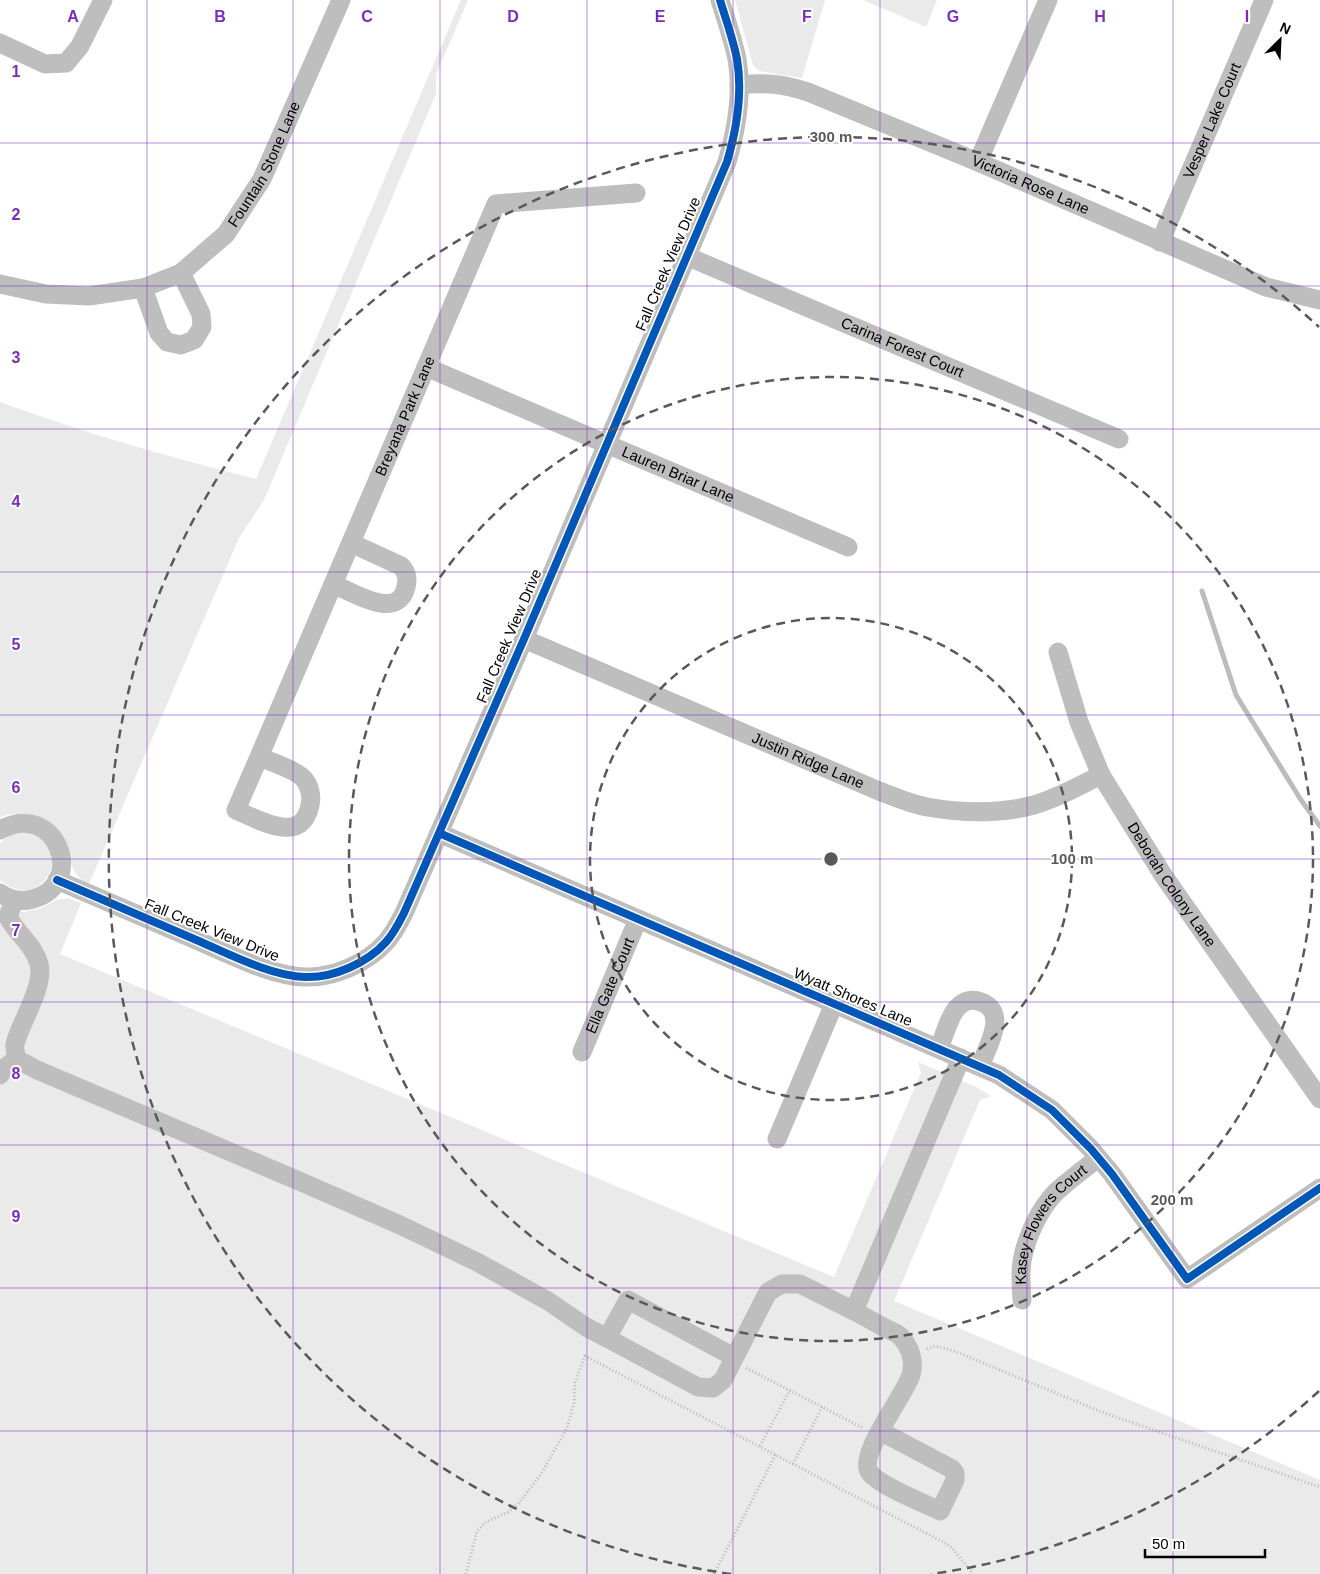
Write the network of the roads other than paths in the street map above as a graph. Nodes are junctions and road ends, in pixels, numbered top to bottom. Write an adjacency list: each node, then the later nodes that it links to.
1 (103, 0): 6 (street)
2 (341, 0): 12 (street, Fountain Stone Lane)
3 (720, 0): 7 (street, Fall Creek View Drive)
4 (1048, 0): 8 (street)
5 (1264, 0): 10 (street, Vesper Lake Court)
6 (0, 43)
7 (740, 85): 8 (street, Victoria Rose Lane); 11 (street, Fall Creek View Drive)
8 (978, 162): 10 (street, Victoria Rose Lane)
9 (636, 193): 16 (street, Breyana Park Lane)
10 (1160, 242): 15 (street, Victoria Rose Lane)
11 (686, 256): 17 (street, Carina Forest Court); 18 (street, Fall Creek View Drive)
12 (181, 273): 14 (street, Fountain Stone Lane); 14 (street)
13 (0, 284): 14 (street, Fountain Stone Lane)
14 (143, 288)
15 (1320, 300)
16 (426, 366): 18 (street, Lauren Briar Lane); 19 (street, Breyana Park Lane)
17 (1119, 438)
18 (606, 444): 20 (street, Lauren Briar Lane); 22 (street, Fall Creek View Drive)
19 (351, 543): 21 (street, Breyana Park Lane); 21 (street)
20 (848, 547)
21 (333, 584): 24 (street, Breyana Park Lane)
22 (524, 639): 25 (street, Justin Ridge Lane); 27 (street, Fall Creek View Drive)
23 (1058, 652): 25 (street, Deborah Colony Lane)
24 (259, 757)
25 (1101, 775): 38 (street, Deborah Colony Lane)
26 (0, 830): 28 (street)
27 (439, 833): 28 (street, Fall Creek View Drive); 30 (street, Wyatt Shores Lane)
28 (58, 880): 29 (street)
29 (7, 896): 35 (street)
30 (638, 919): 31 (street, Wyatt Shores Lane); 33 (street, Ella Gate Court)
31 (834, 1004): 32 (street, Wyatt Shores Lane); 39 (street)
32 (939, 1048): 34 (street, Wyatt Shores Lane); 36 (street)
33 (582, 1052)
34 (961, 1058): 36 (street, Wyatt Shores Lane); 43 (street)
35 (17, 1059): 37 (street); 44 (street)
36 (980, 1066): 40 (street, Wyatt Shores Lane)
37 (0, 1075)
38 (1320, 1099)
39 (777, 1139)
40 (1098, 1158): 41 (street, Wyatt Shores Lane); 42 (street, Kasey Flowers Court)
41 (1320, 1188)
42 (1022, 1300)
43 (854, 1310): 45 (street); 46 (street)
44 (607, 1338): 45 (street); 45 (street)
45 (733, 1359)
46 (879, 1434): 46 (street)

